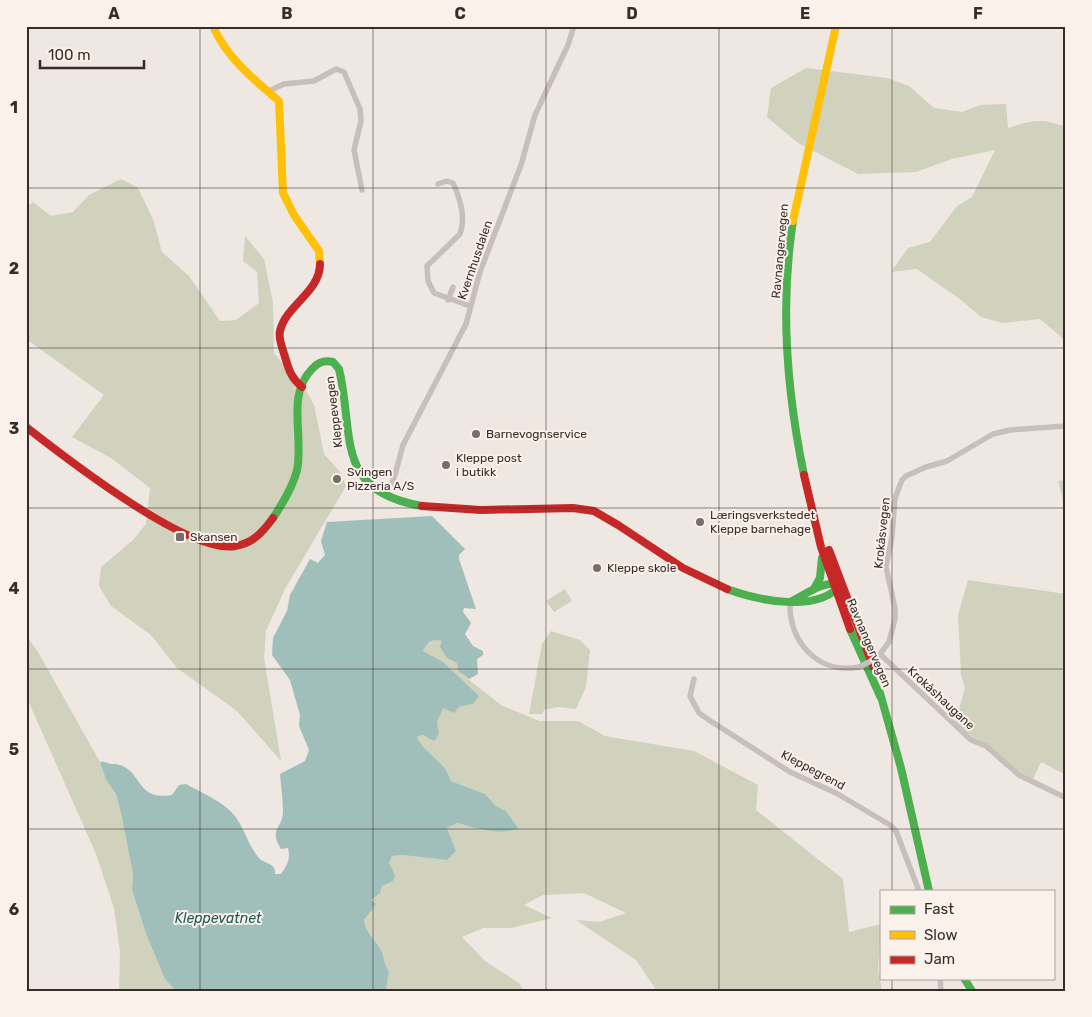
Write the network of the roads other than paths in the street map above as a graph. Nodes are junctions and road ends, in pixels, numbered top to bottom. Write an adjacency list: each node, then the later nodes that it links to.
1 (213, 26): 4 (main road)
2 (574, 26): 9 (street, Kvernhusdalen)
3 (836, 26): 13 (main road, Ravnangervegen)
4 (269, 91): 6 (street); 10 (main road)
5 (438, 184): 8 (street)
6 (362, 190)
7 (453, 287): 8 (street)
8 (448, 300): 9 (street)
9 (470, 306): 14 (street, Kvernhusdalen)
10 (302, 387): 12 (main road, Kleppevegen); 14 (main road, Kleppevegen)
11 (1066, 426): 21 (street, Krokåsvegen)
12 (26, 427)
13 (806, 481): 15 (main road, Ravnangervegen); 17 (main road, Ravnangervegen)
14 (386, 496): 20 (main road, Kleppevegen)
15 (822, 547): 16 (main road, Ravnangervegen); 18 (main road)
16 (832, 582): 17 (main road); 18 (main road); 19 (main road, Ravnangervegen)
17 (841, 584): 19 (main road); 23 (main road, Ravnangervegen)
18 (814, 589): 20 (main road)
19 (836, 592): 20 (main road, Kleppevegen); 23 (main road, Ravnangervegen)
20 (790, 602): 21 (street, bridge)
21 (879, 656): 24 (street, Krokåshaugane)
22 (694, 678): 25 (street, Kleppegrend)
23 (881, 698): 26 (main road, Ravnangervegen)
24 (1066, 798)
25 (918, 890)
26 (929, 890)
27 (965, 980): 28 (main road)
28 (972, 991)

